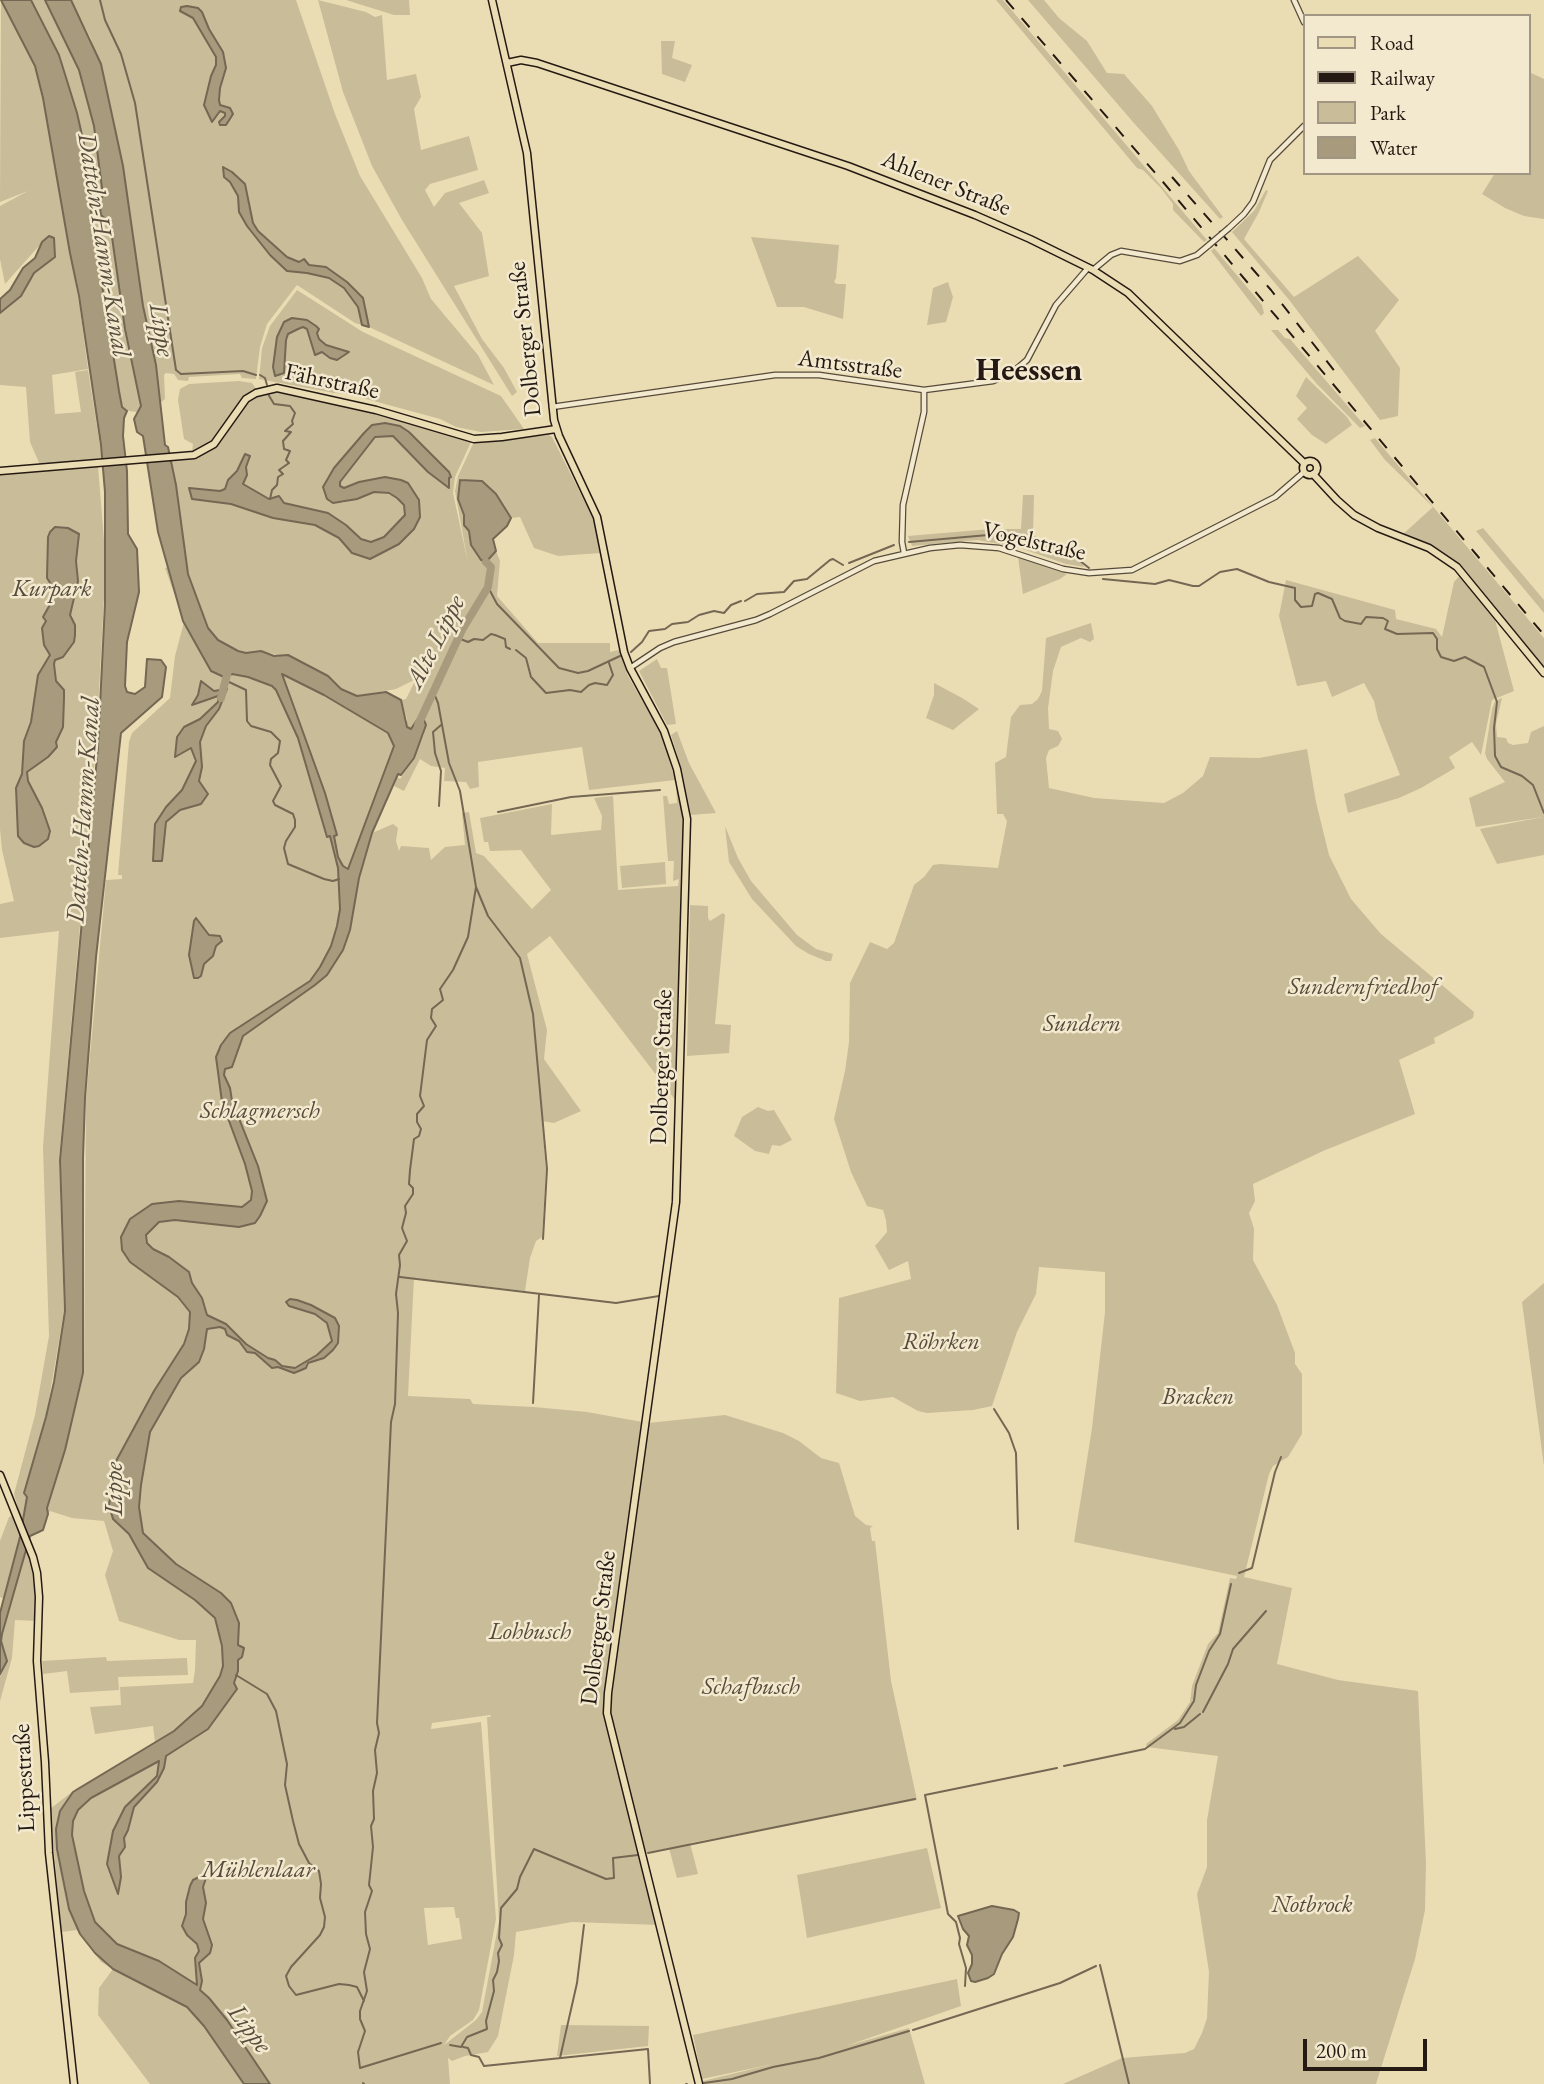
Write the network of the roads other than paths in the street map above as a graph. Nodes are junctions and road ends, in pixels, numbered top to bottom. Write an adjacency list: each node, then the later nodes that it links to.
1 (492, 0): 4 (main road, Dolberger Straße)
2 (1294, 0): 3 (street)
3 (1302, 18)
4 (507, 63): 6 (main road, Ahlener Straße); 8 (main road, Dolberger Straße)
5 (1302, 128): 6 (street, Amtsstraße, bridge)
6 (1090, 268): 7 (street, Amtsstraße); 10 (main road, Ahlener Straße)
7 (924, 390): 8 (street, Amtsstraße); 14 (street)
8 (552, 407): 9 (main road, Dolberger Straße)
9 (556, 429): 11 (main road, Fährstraße); 15 (main road, Dolberger Straße)
10 (1304, 463): 12 (main road); 13 (main road)
11 (0, 471)
12 (1304, 472): 13 (main road); 14 (street, Vogelstraße)
13 (1313, 474): 16 (main road)
14 (904, 553): 15 (street, Vogelstraße)
15 (630, 668): 19 (main road, Dolberger Straße)
16 (1544, 673)
17 (0, 1475): 18 (main road, Lippestraße)
18 (74, 2084)
19 (699, 2084)

